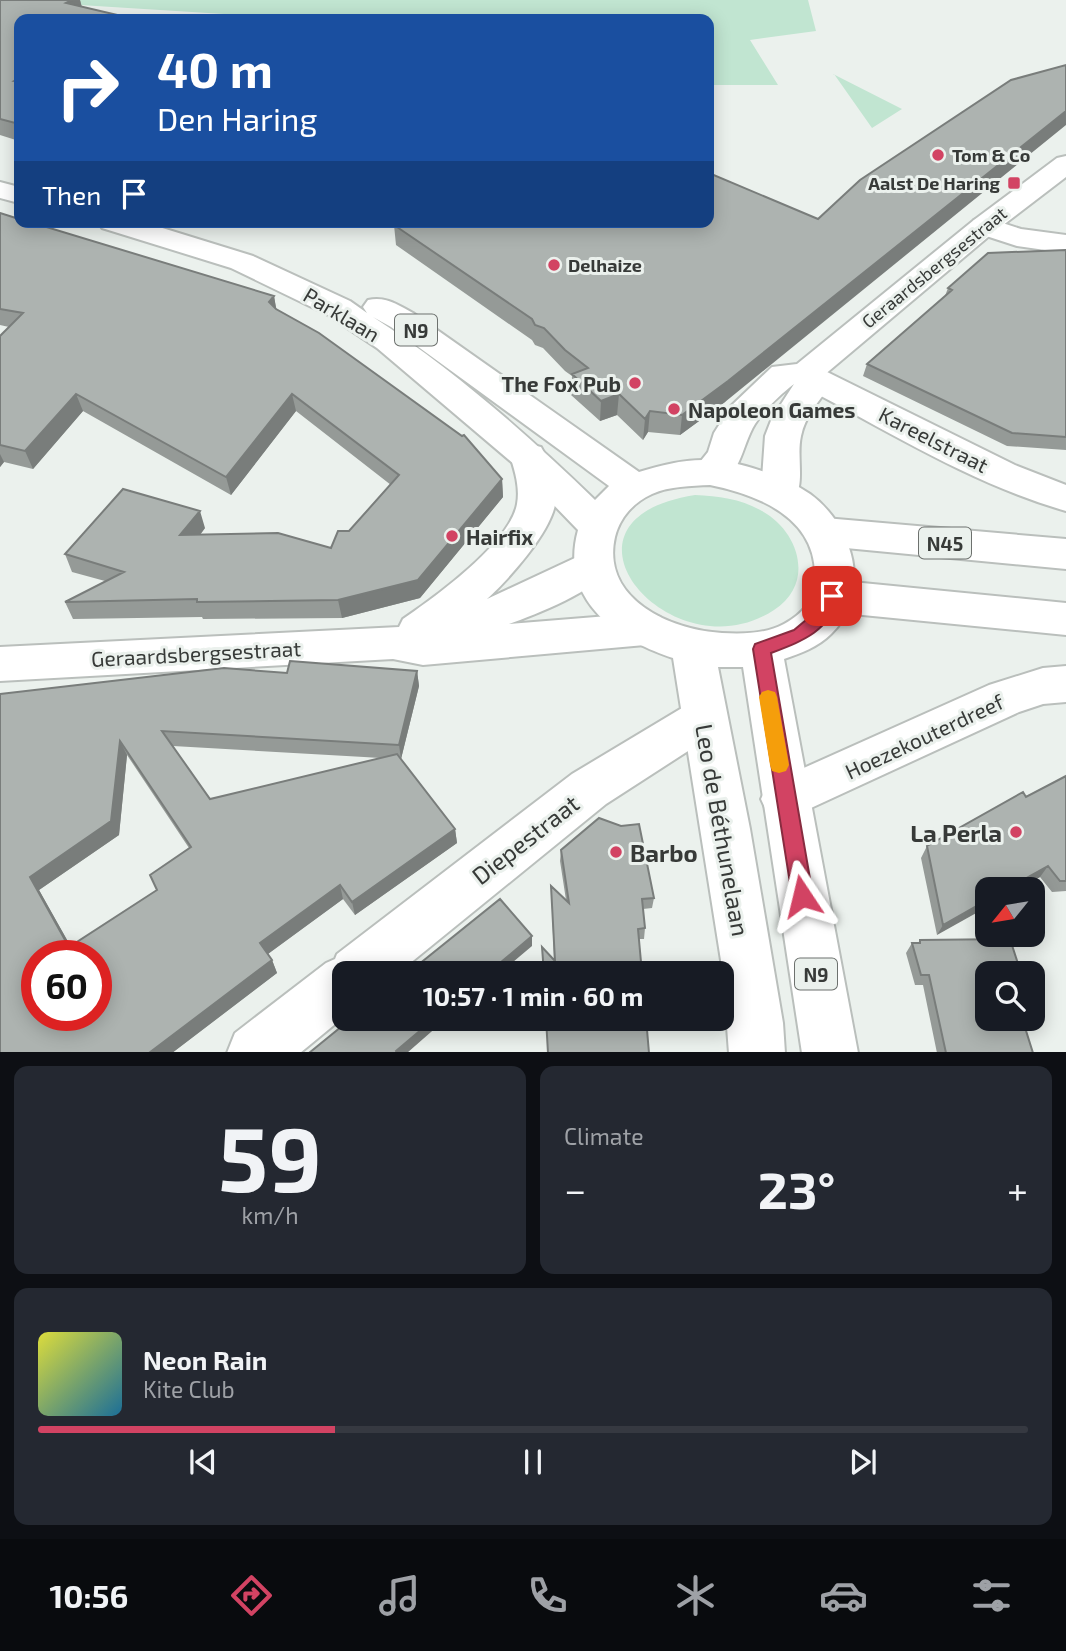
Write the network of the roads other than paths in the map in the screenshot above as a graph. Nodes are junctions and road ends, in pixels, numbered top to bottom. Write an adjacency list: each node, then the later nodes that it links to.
1 (1066, 164): 2 (main road, Geraardsbergsestraat)
2 (984, 226): 5 (main road); 6 (main road, Geraardsbergsestraat)
3 (132, 228): 7 (main road, Parklaan / N9)
4 (192, 228): 9 (main road, Parklaan / N9)
5 (1066, 244)
6 (806, 374): 8 (main road, Geraardsbergsestraat); 10 (main road); 11 (main road, Kareelstraat)
7 (528, 456): 13 (main road, Parklaan / N9); 18 (main road)
8 (710, 472): 9 (main road); 10 (main road)
9 (635, 487): 13 (main road)
10 (780, 493): 12 (main road)
11 (1066, 498)
12 (825, 532): 14 (main road, N45); 15 (main road)
13 (595, 545): 17 (main road); 18 (main road, Geraardsbergsestraat)
14 (1066, 554)
15 (832, 596): 16 (main road); 20 (main road)
16 (1066, 618)
17 (645, 629): 18 (main road, Geraardsbergsestraat); 19 (main road)
18 (405, 636): 21 (main road, Geraardsbergsestraat)
19 (692, 649): 20 (main road); 23 (main road, Leo de Béthunelaan)
20 (761, 649): 24 (main road, N9)
21 (0, 664)
22 (1066, 684): 24 (main road, Hoezekouterdreef)
23 (703, 718): 25 (main road, Diepestraat); 28 (main road, Leo de Béthunelaan)
24 (785, 799): 29 (main road, N9)
25 (371, 961)
26 (332, 992): 27 (main road)
27 (255, 1052)
28 (757, 1052)
29 (830, 1052)

